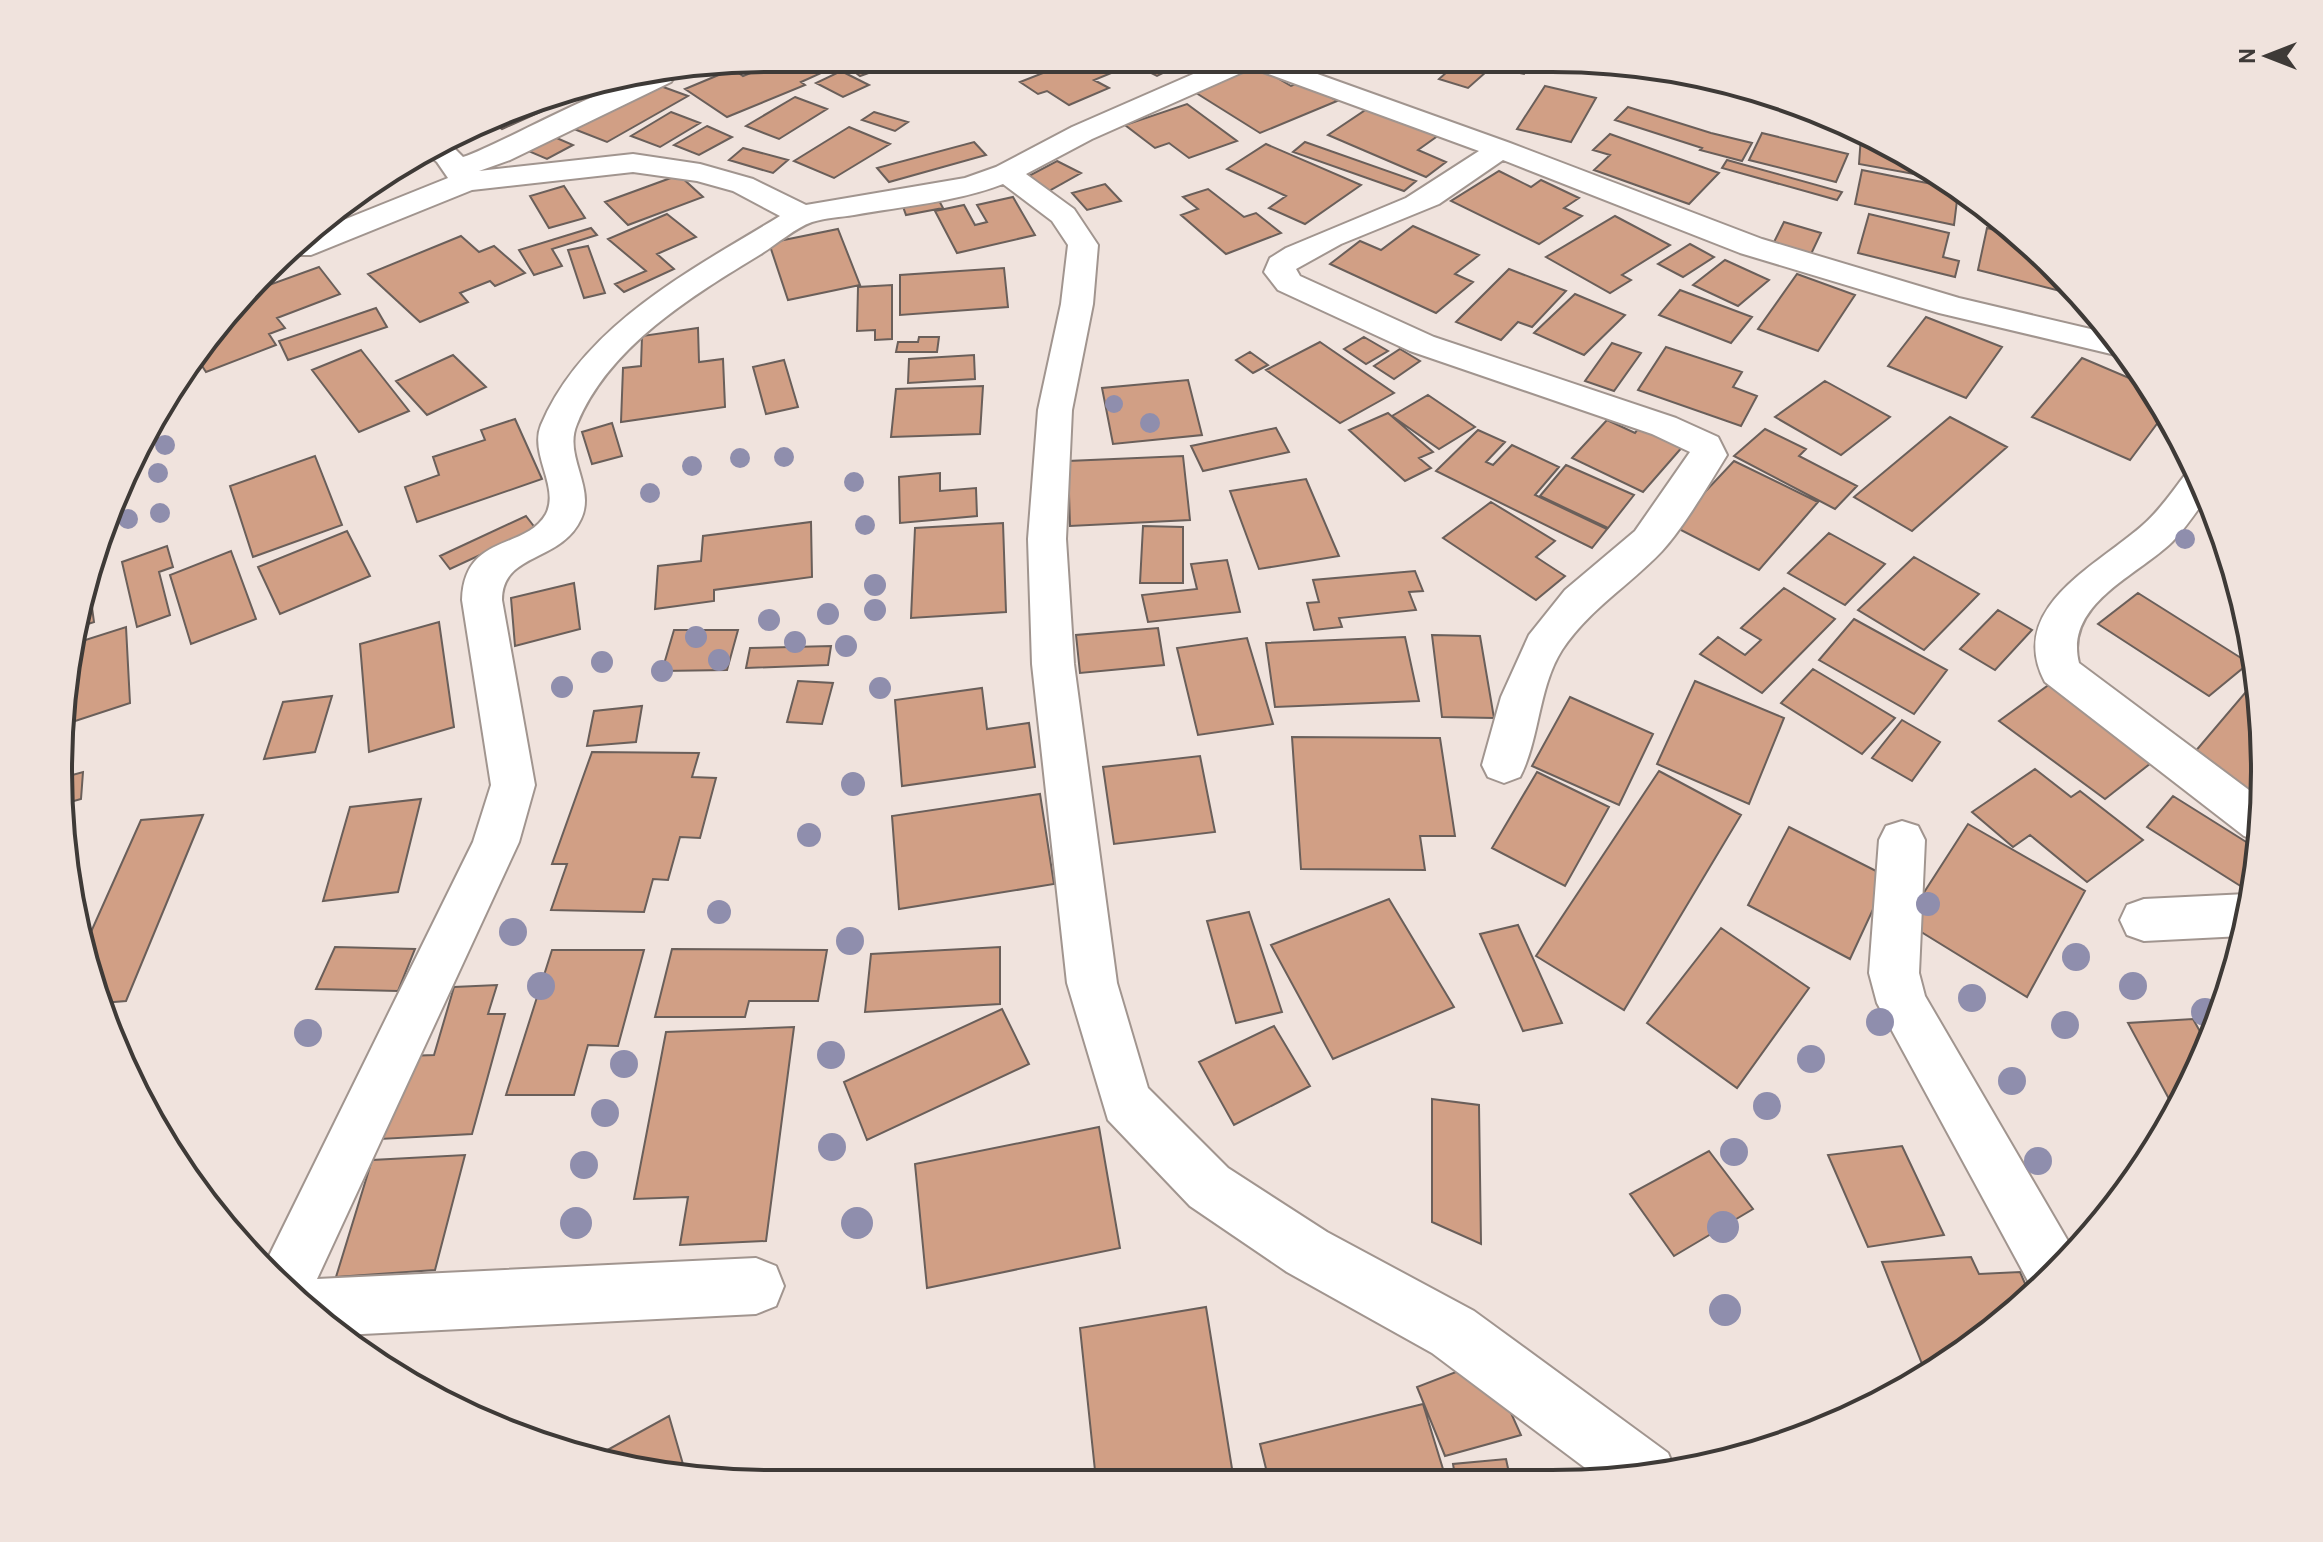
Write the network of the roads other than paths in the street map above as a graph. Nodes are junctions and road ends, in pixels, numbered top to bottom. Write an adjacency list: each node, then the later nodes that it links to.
1 (1220, 72): 6 (street)
2 (1288, 72): 4 (street)
3 (647, 83): 5 (street)
4 (1500, 149): 9 (street); 11 (street)
5 (453, 166): 7 (street); 8 (street)
6 (1006, 173): 7 (street); 20 (street)
7 (802, 215): 17 (street)
8 (318, 238)
9 (2105, 343)
10 (2192, 491): 12 (street)
11 (1504, 765)
12 (2250, 815)
13 (1902, 840): 16 (street)
14 (2236, 916): 15 (street)
15 (2144, 920)
16 (2049, 1262)
17 (289, 1276)
18 (756, 1286): 19 (street)
19 (322, 1307)
20 (1633, 1465)

